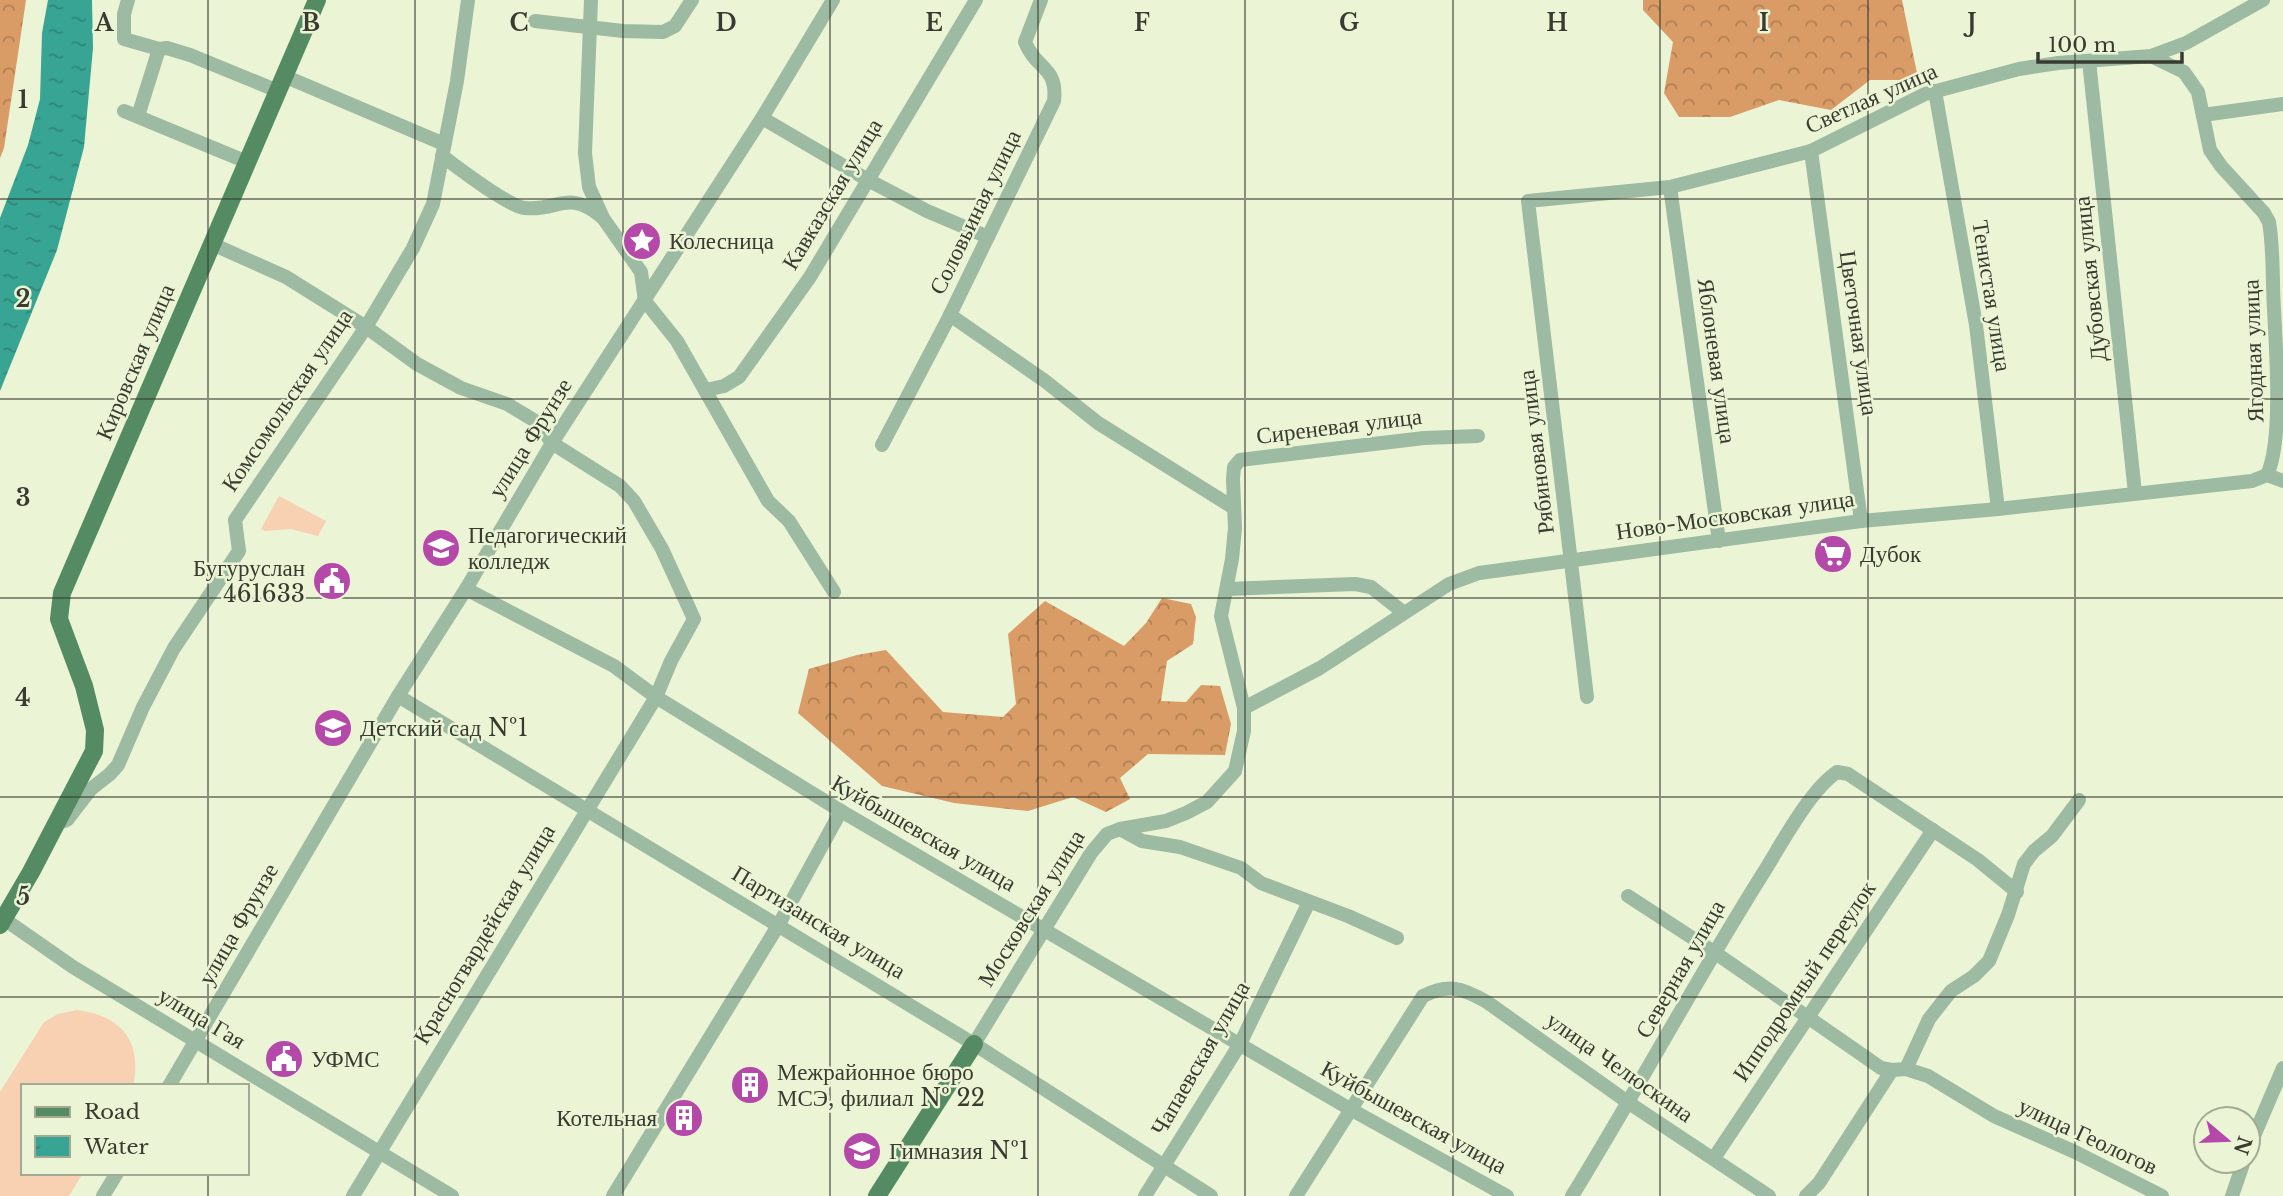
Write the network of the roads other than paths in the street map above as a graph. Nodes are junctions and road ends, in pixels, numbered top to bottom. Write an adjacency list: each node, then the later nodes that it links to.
1 (128, 0): 12 (street)
2 (317, 0): 15 (main road, Кировская улица)
3 (468, 0): 20 (street, Комсомольская улица)
4 (592, 0): 11 (street)
5 (692, 0): 11 (street)
6 (833, 0): 19 (street, улица Фрунзе)
7 (976, 0): 24 (street, Кавказская улица)
8 (1041, 0): 30 (street, Соловьиная улица)
9 (2263, 0): 13 (street, Светлая улица)
10 (535, 21): 11 (street)
11 (591, 26): 23 (street)
12 (159, 48): 15 (street); 22 (street)
13 (2151, 56): 14 (street, Светлая улица); 18 (street, Ягодная улица)
14 (2088, 61): 16 (street, Светлая улица); 42 (street, Дубовская улица)
15 (281, 84): 20 (street); 22 (main road, Кировская улица)
16 (1935, 91): 21 (street, Светлая улица); 44 (street, Тенистая улица)
17 (2283, 104): 18 (street)
18 (2203, 115): 29 (street, Ягодная улица)
19 (762, 118): 24 (street); 32 (street, улица Фрунзе)
20 (443, 150): 26 (street); 34 (street, Комсомольская улица)
21 (1811, 151): 25 (street, Светлая улица); 45 (street, Цветочная улица)
22 (247, 162): 31 (main road, Кировская улица)
23 (587, 179): 26 (street); 28 (street)
24 (868, 180): 30 (street); 36 (street, Кавказская улица)
25 (1670, 187): 27 (street, Светлая улица); 46 (street, Яблоневая улица)
26 (567, 201): 28 (street)
27 (1528, 201): 47 (street, Рябиновая улица)
28 (603, 218): 32 (street)
29 (2276, 223): 35 (street, Ягодная улица)
30 (988, 237): 33 (street, Соловьиная улица)
31 (212, 244): 34 (street); 57 (main road, Кировская улица)
32 (645, 301): 36 (street); 38 (street, улица Фрунзе)
33 (950, 315): 39 (street, Соловьиная улица); 43 (street)
34 (366, 327): 38 (street); 61 (street, Комсомольская улица)
35 (2282, 382): 40 (street, Ягодная улица)
36 (706, 390): 50 (street)
37 (1478, 436): 43 (street, Сиреневая улица)
38 (552, 443): 48 (street, улица Фрунзе); 54 (street, Красногвардейская улица)
39 (882, 444)
40 (2267, 475): 41 (street); 42 (street, Ново-Московская улица)
41 (2283, 481)
42 (2135, 493): 44 (street, Ново-Московская улица)
43 (1234, 508): 49 (street, Сиреневая улица)
44 (1998, 509): 45 (street, Ново-Московская улица)
45 (1861, 521): 46 (street, Ново-Московская улица)
46 (1719, 541): 47 (street, Ново-Московская улица)
47 (1572, 560): 51 (street, Ново-Московская улица); 55 (street, Рябиновая улица)
48 (466, 589): 53 (street, улица Фрунзе); 54 (street, Куйбышевская улица)
49 (1228, 589): 51 (street); 52 (street, Сиреневая улица)
50 (834, 592)
51 (1404, 612): 56 (street, Ново-Московская улица)
52 (1221, 616): 56 (street, Московская улица)
53 (398, 696): 59 (street, Партизанская улица); 73 (street, улица Фрунзе)
54 (656, 697): 59 (street, Красногвардейская улица); 60 (street, Куйбышевская улица)
55 (1587, 697)
56 (1244, 708): 62 (street, Московская улица)
57 (94, 751): 61 (main road, Комсомольская улица)
58 (2079, 800): 64 (street)
59 (586, 810): 68 (street, Партизанская улица); 82 (street, Красногвардейская улица)
60 (841, 811): 68 (street); 69 (street, Куйбышевская улица)
61 (62, 822): 67 (main road, Комсомольская улица)
62 (1120, 829): 66 (street); 69 (street, Московская улица)
63 (1933, 830): 64 (street); 71 (street, Северная улица); 72 (street, Ипподромный переулок)
64 (2017, 892): 77 (street)
65 (1628, 896): 71 (street, улица Геологов)
66 (1309, 902): 70 (street); 75 (street, Чапаевская улица)
67 (2, 922): 73 (street, улица Гая)
68 (779, 924): 74 (street, Партизанская улица); 90 (street)
69 (1045, 930): 74 (street, Московская улица); 75 (street, Куйбышевская улица)
70 (1397, 938)
71 (1714, 952): 72 (street, улица Геологов); 79 (street, Северная улица)
72 (1808, 1017): 77 (street, улица Геологов); 83 (street, Ипподромный переулок)
73 (195, 1041): 78 (street, улица Фрунзе); 82 (street, улица Гая)
74 (974, 1044): 84 (street, Партизанская улица); 91 (main road, Московская улица)
75 (1240, 1044): 80 (street, Куйбышевская улица); 84 (street, Чапаевская улица)
76 (2283, 1068): 81 (street)
77 (1899, 1070): 98 (street); 99 (street, улица Геологов)
78 (170, 1084)
79 (1629, 1102): 80 (street, улица Челюскина); 83 (street, улица Челюскина); 96 (street, Северная улица)
80 (1350, 1109): 94 (street); 95 (street, Куйбышевская улица)
81 (2262, 1117)
82 (379, 1151): 88 (street, Красногвардейская улица); 89 (street, улица Гая)
83 (1714, 1158): 97 (street, улица Челюскина)
84 (1163, 1166): 92 (street, Чапаевская улица); 93 (street, Партизанская улица)
85 (116, 1175): 87 (street)
86 (2239, 1175): 100 (street)
87 (103, 1196)
88 (353, 1196)
89 (452, 1196)
90 (613, 1196)
91 (877, 1196)
92 (1145, 1196)
93 (1211, 1196)
94 (1296, 1196)
95 (1507, 1196)
96 (1572, 1196)
97 (1769, 1196)
98 (1806, 1196)
99 (2162, 1196)
100 (2232, 1196)

